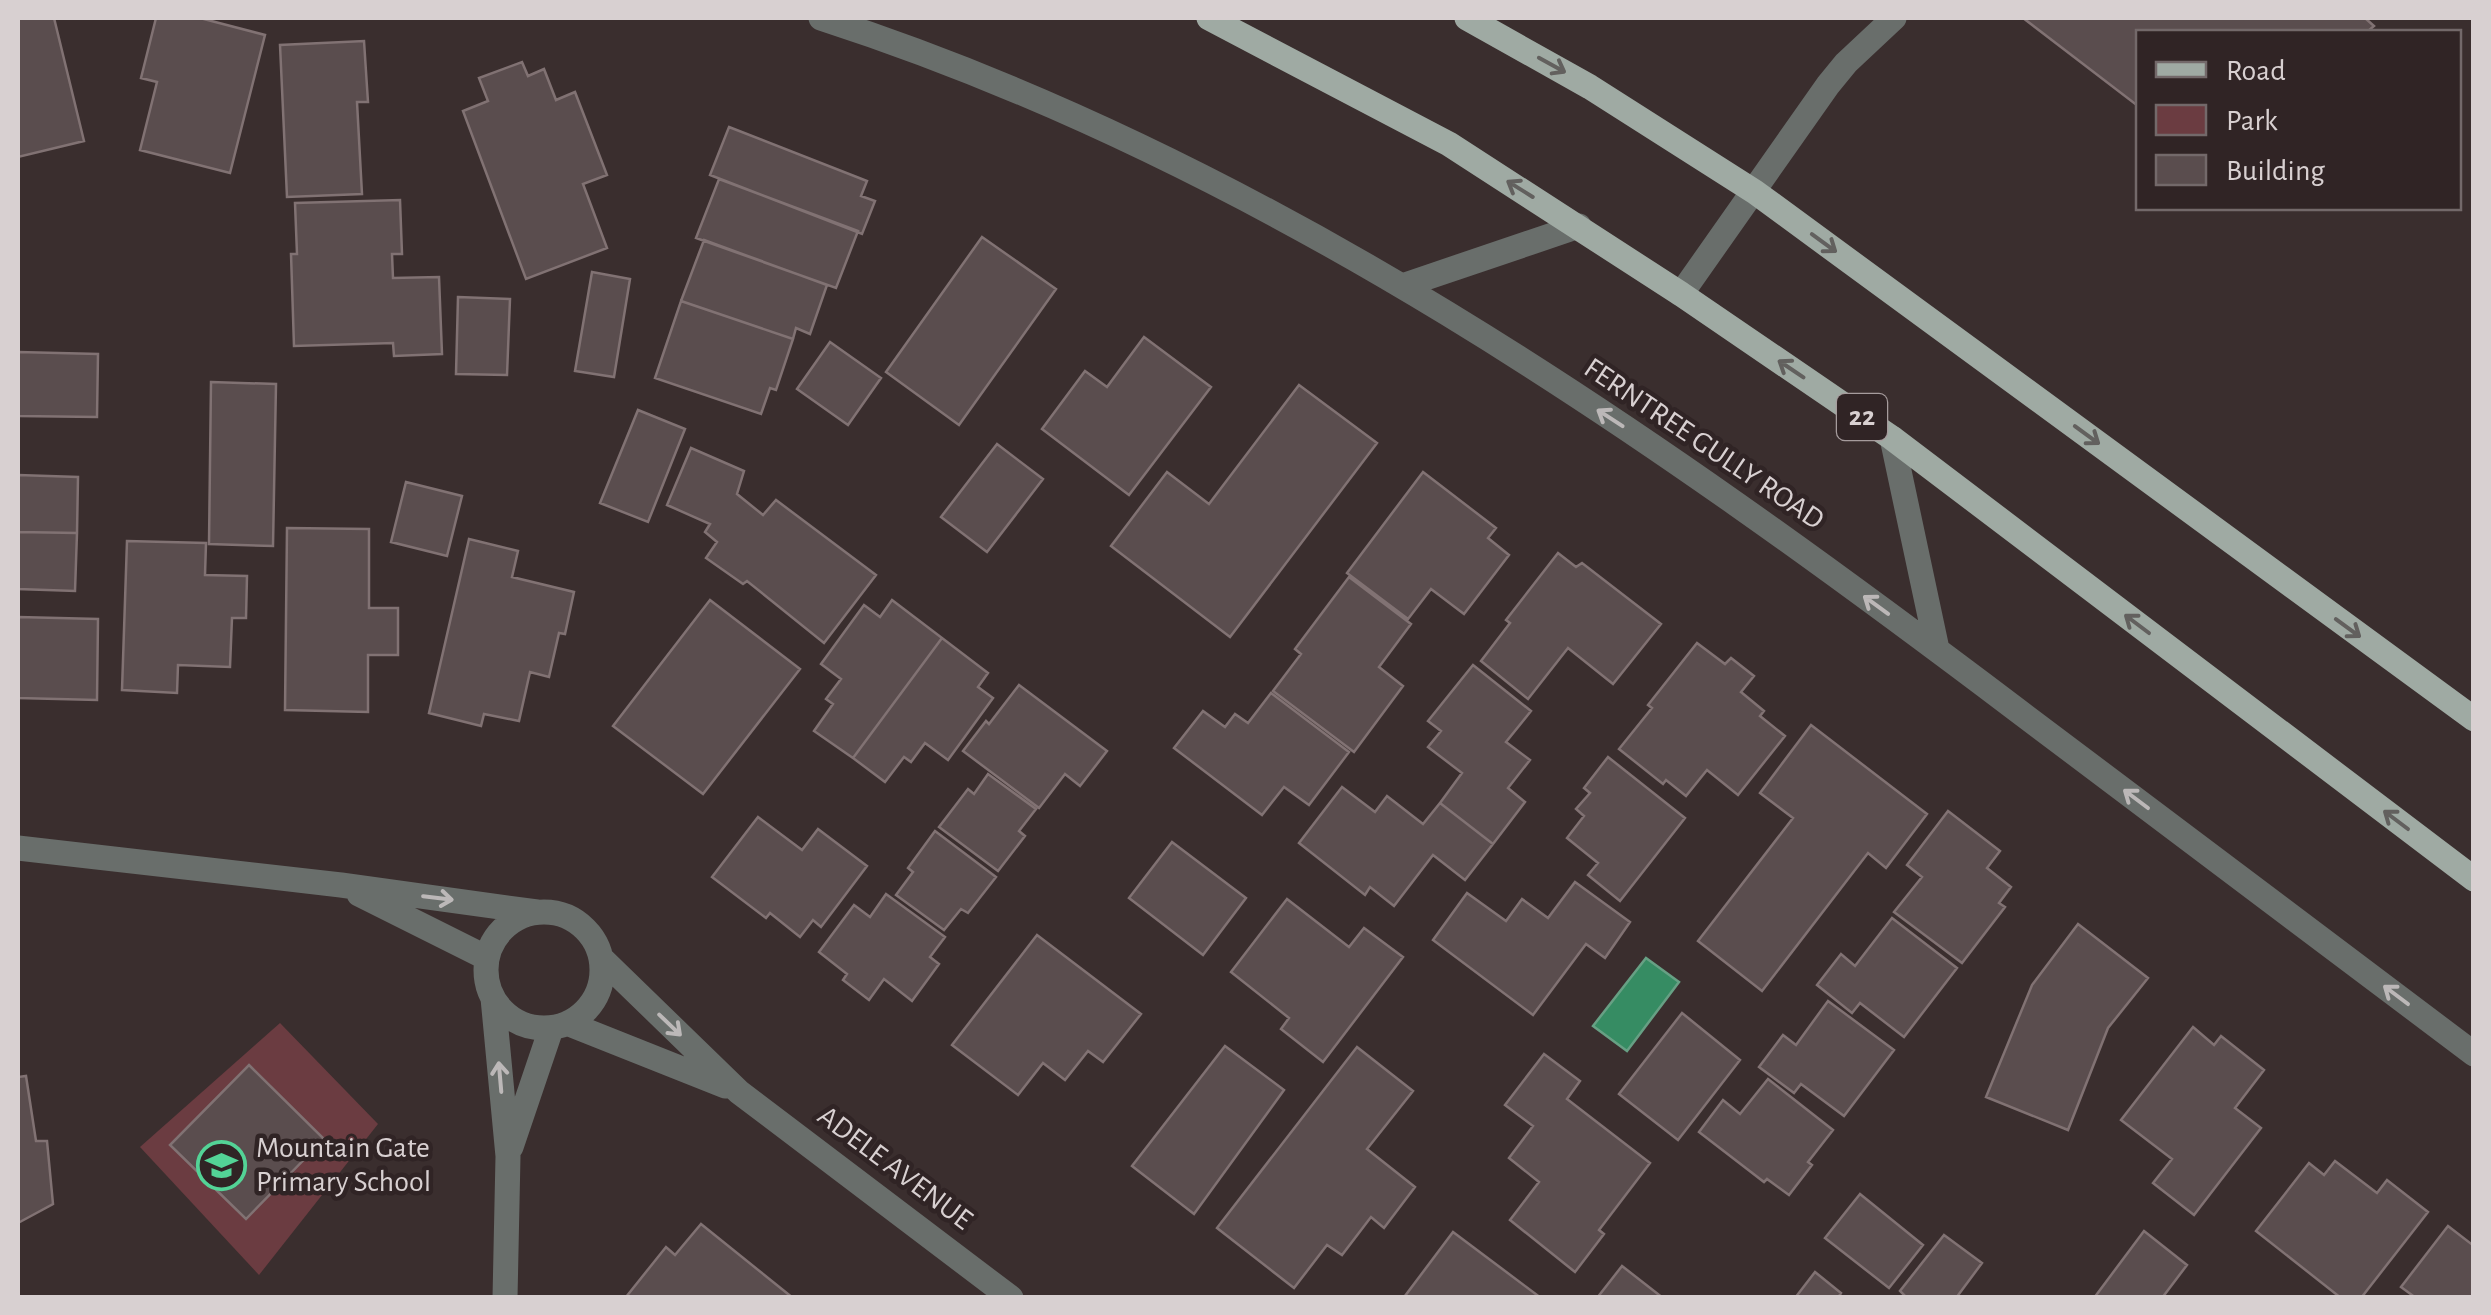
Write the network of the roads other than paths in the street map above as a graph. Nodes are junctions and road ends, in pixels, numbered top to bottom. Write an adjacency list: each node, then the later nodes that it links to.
1 (821, 18): 7 (street, FERNTREE GULLY ROAD)
2 (1209, 18): 6 (main road, 22, one-way to 2)
3 (1468, 18): 5 (main road, one-way to 5)
4 (1894, 18): 5 (street)
5 (1755, 192): 8 (street); 11 (main road, one-way to 11)
6 (1579, 226): 7 (street); 8 (main road, 22)
7 (1404, 286): 10 (street, FERNTREE GULLY ROAD, one-way to 7)
8 (1681, 294): 9 (main road, 22, one-way to 8)
9 (1892, 438): 10 (street); 13 (main road, 22, one-way to 9)
10 (1937, 649): 20 (street, FERNTREE GULLY ROAD, one-way to 10)
11 (2474, 719)
12 (18, 848): 14 (street)
13 (2474, 879)
14 (342, 885): 15 (street, one-way to 15); 16 (street)
15 (537, 912): 16 (street); 17 (street)
16 (487, 958): 18 (street)
17 (602, 959): 19 (street); 21 (street, ADELE AVENUE, one-way to 21)
18 (493, 998): 19 (street); 22 (street, one-way to 18)
19 (560, 1026): 21 (street, ADELE AVENUE); 22 (street)
20 (2474, 1054)
21 (739, 1092): 24 (street, ADELE AVENUE)
22 (508, 1156): 23 (street)
23 (506, 1298)
24 (1011, 1298)

